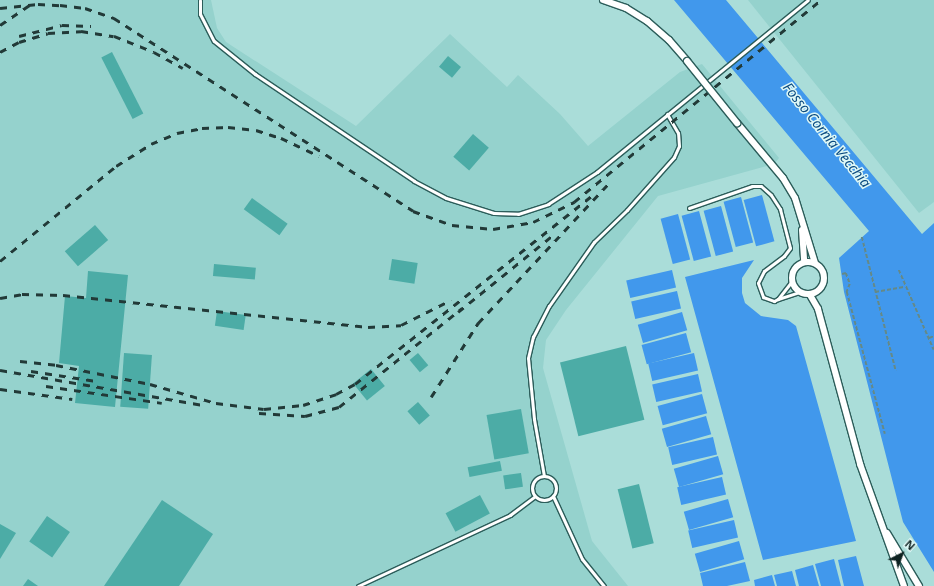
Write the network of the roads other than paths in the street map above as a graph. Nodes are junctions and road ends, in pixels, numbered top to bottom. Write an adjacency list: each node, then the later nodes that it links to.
1 (200, 0): 4 (lane)
2 (603, 0): 6 (street, bridge)
3 (808, 0): 4 (lane)
4 (668, 114): 15 (lane)
5 (690, 208): 13 (lane)
6 (802, 221): 7 (street); 8 (street)
7 (804, 262): 8 (street); 9 (street)
8 (815, 263): 10 (street)
9 (792, 281): 11 (street); 13 (lane)
10 (819, 291): 12 (street); 14 (street)
11 (800, 292): 12 (street); 13 (lane)
12 (810, 294): 14 (street)
13 (778, 299)
14 (818, 309): 18 (street)
15 (544, 476): 16 (lane); 17 (lane)
16 (535, 496): 17 (lane); 19 (lane)
17 (553, 496): 20 (lane)
18 (880, 521): 21 (street); 22 (street)
19 (358, 586)
20 (604, 586)
21 (904, 586)
22 (919, 586)

